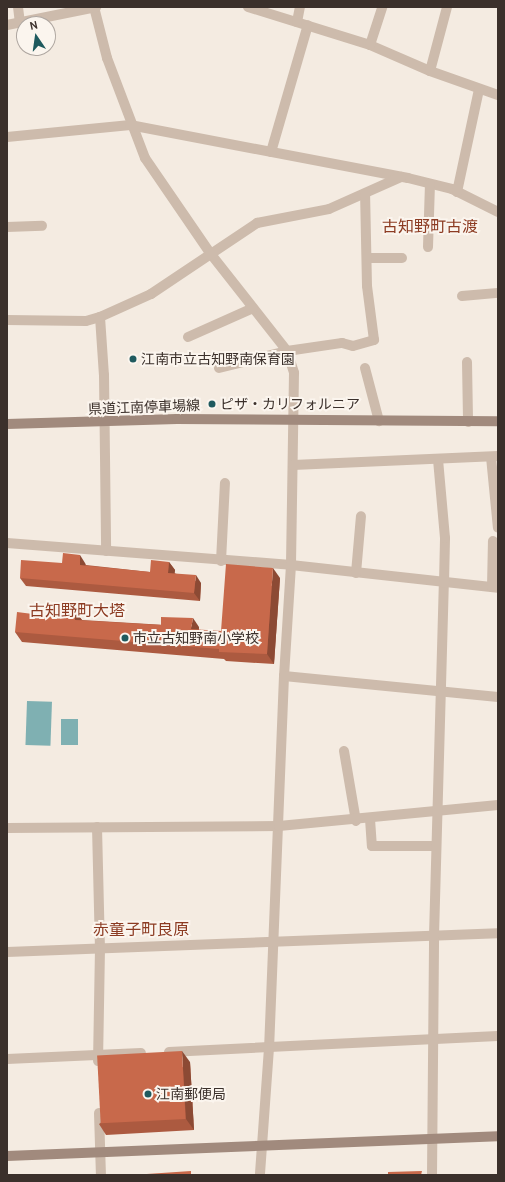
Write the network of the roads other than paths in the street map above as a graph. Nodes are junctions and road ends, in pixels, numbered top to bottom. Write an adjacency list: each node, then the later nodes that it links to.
1 (95, 7): 6 (street); 13 (street)
2 (300, 7): 7 (street)
3 (382, 7): 9 (street)
4 (447, 7): 10 (street)
5 (254, 8): 7 (street)
6 (53, 16)
7 (297, 22): 8 (street)
8 (308, 25): 9 (street); 15 (street)
9 (370, 45): 10 (street)
10 (430, 71): 11 (street)
11 (479, 89): 12 (street); 18 (street)
12 (498, 96)
13 (130, 125): 14 (street); 15 (street); 24 (street)
14 (7, 137)
15 (271, 152): 16 (street)
16 (401, 177): 17 (street); 19 (street)
17 (430, 184): 18 (street); 23 (street)
18 (457, 192): 20 (street)
19 (365, 194): 24 (street); 25 (street)
20 (498, 212)
21 (42, 226): 22 (street)
22 (7, 227)
23 (428, 247)
24 (210, 253): 29 (street); 30 (street)
25 (367, 258): 26 (street); 33 (street)
26 (402, 258)
27 (498, 293): 28 (street)
28 (462, 296)
29 (253, 308): 32 (street); 33 (street)
30 (100, 317): 31 (street); 41 (street)
31 (7, 320)
32 (188, 337)
33 (287, 351): 35 (street); 37 (street)
34 (466, 362): 40 (street)
35 (219, 368)
36 (365, 368): 38 (street)
37 (294, 420): 38 (main road, 県道江南停車場線); 41 (main road, 県道江南停車場線); 45 (street)
38 (379, 421): 40 (main road, 県道江南停車場線)
39 (498, 421): 40 (main road, 県道江南停車場線)
40 (468, 422)
41 (104, 423): 42 (main road, 県道江南停車場線); 51 (street)
42 (7, 424)
43 (495, 456): 44 (street); 48 (street)
44 (438, 459): 45 (street); 55 (street)
45 (293, 465): 53 (street)
46 (225, 483): 52 (street)
47 (361, 516): 54 (street)
48 (498, 528)
49 (493, 540): 56 (street)
50 (7, 543): 51 (street)
51 (106, 551): 52 (street)
52 (221, 560): 53 (street)
53 (291, 565): 54 (street); 57 (street)
54 (356, 573): 55 (street)
55 (444, 583): 56 (street); 58 (street)
56 (495, 588)
57 (284, 676): 58 (street); 65 (street)
58 (440, 692): 59 (street); 62 (street)
59 (498, 697)
60 (344, 751): 64 (street)
61 (498, 805): 62 (street)
62 (437, 812): 63 (street); 68 (street)
63 (370, 819): 64 (street); 68 (street)
64 (356, 821): 65 (street)
65 (279, 826): 66 (street); 71 (street)
66 (97, 827): 67 (street); 72 (street)
67 (7, 828)
68 (436, 846): 70 (street)
69 (498, 933): 70 (street)
70 (434, 936): 71 (street); 75 (street)
71 (274, 942): 72 (street); 76 (street)
72 (100, 948): 73 (street); 77 (street)
73 (7, 952)
74 (498, 1036): 75 (street)
75 (432, 1041): 76 (street); 82 (street)
76 (269, 1048): 77 (street); 83 (street)
77 (98, 1055): 78 (street); 79 (street)
78 (7, 1059)
79 (98, 1070)
80 (99, 1100): 84 (street)
81 (498, 1136): 82 (main road)
82 (434, 1139): 83 (main road); 88 (street)
83 (262, 1144): 84 (main road); 87 (street)
84 (101, 1151): 85 (main road); 86 (street)
85 (7, 1156)
86 (101, 1175)
87 (260, 1175)
88 (432, 1175)

